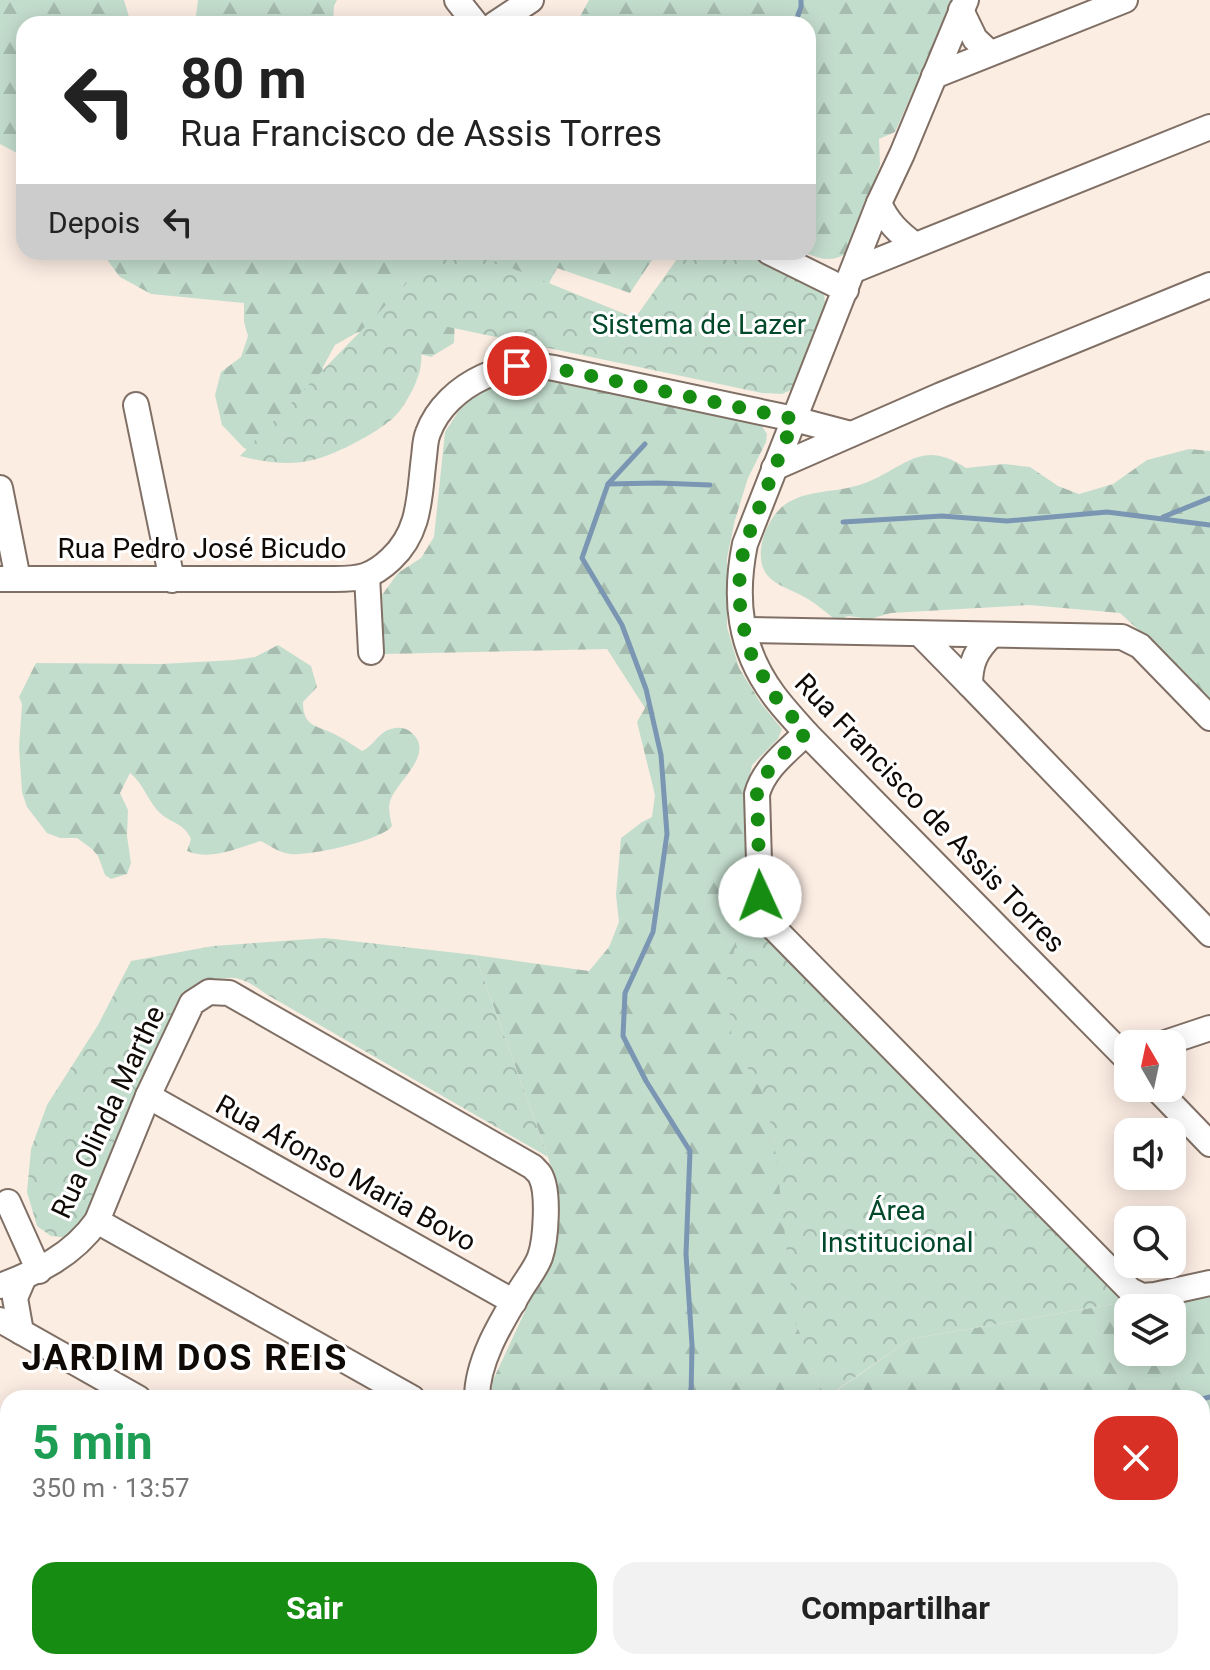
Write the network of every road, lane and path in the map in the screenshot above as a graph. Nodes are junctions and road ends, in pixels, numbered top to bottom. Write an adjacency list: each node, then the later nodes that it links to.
1 (457, 0): 5 (street)
2 (531, 0): 6 (street)
3 (1125, 0): 7 (street)
4 (964, 5): 7 (street); 8 (street, Rua Francisco de Assis Torres)
5 (470, 16)
6 (507, 16)
7 (990, 53): 8 (street)
8 (934, 76): 10 (street, Rua Francisco de Assis Torres)
9 (1210, 127): 11 (street)
10 (879, 203): 11 (street); 13 (street, Rua Francisco de Assis Torres)
11 (915, 245): 13 (street)
12 (792, 260): 13 (street)
13 (850, 280): 16 (street, Rua Francisco de Assis Torres)
14 (1210, 285): 17 (street)
15 (136, 405): 22 (street)
16 (794, 419): 17 (street, Rua Pedro José Bicudo); 18 (street, Rua Francisco de Assis Torres); 20 (street, Rua Pedro José Bicudo)
17 (851, 434): 18 (street)
18 (774, 468): 23 (street, Rua Francisco de Assis Torres)
19 (0, 488): 21 (street)
20 (367, 576): 22 (street, Rua Pedro José Bicudo); 26 (street)
21 (9, 579): 22 (street, Rua Pedro José Bicudo)
22 (172, 580)
23 (744, 630): 24 (street); 29 (street, Rua Francisco de Assis Torres)
24 (920, 634): 25 (street); 27 (street)
25 (992, 635): 27 (street); 28 (street)
26 (371, 652)
27 (970, 685): 30 (street)
28 (1210, 718)
29 (806, 733): 33 (street, Rua Francisco de Assis Torres); 40 (street)
30 (1210, 934)
31 (1210, 1028): 32 (street)
32 (1186, 1036)
33 (1114, 1044)
34 (148, 1096): 38 (street, Rua Olinda Marthe); 42 (street, Rua Afonso Maria Bovo); 42 (street, Rua Olinda Marthe)
35 (1170, 1102): 36 (street)
36 (1210, 1144)
37 (8, 1202): 39 (street)
38 (97, 1221): 39 (street, Rua Olinda Marthe); 45 (street)
39 (32, 1274): 41 (street, Rua Olinda Marthe); 43 (street)
40 (1210, 1283)
41 (0, 1286)
42 (514, 1302): 46 (street)
43 (11, 1326): 44 (street)
44 (124, 1390)
45 (398, 1390)
46 (475, 1390)

